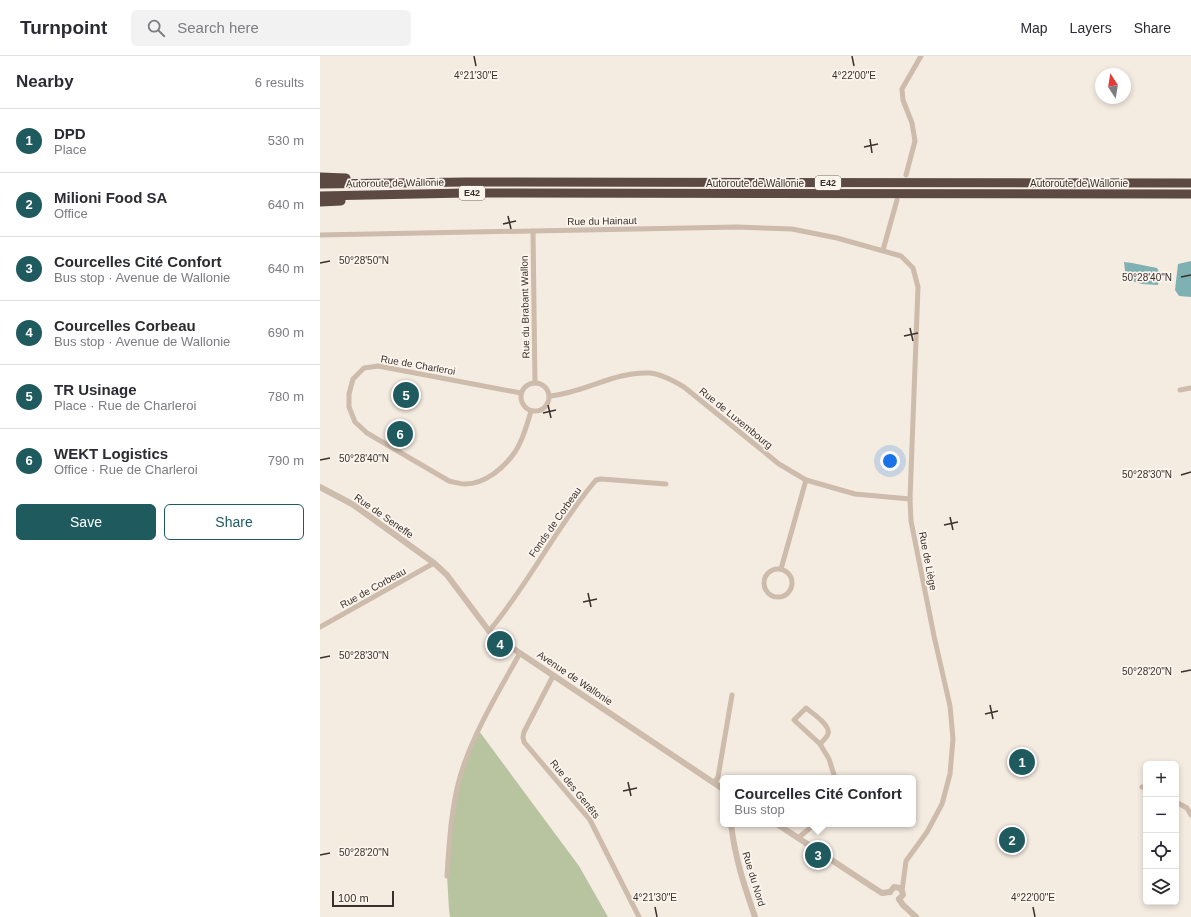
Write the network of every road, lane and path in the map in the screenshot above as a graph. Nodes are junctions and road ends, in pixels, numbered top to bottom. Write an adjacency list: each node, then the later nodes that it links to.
1 (921, 56): 2 (street)
2 (906, 175)
3 (320, 177): 4 (highway)
4 (362, 183): 5 (highway, Autoroute de Wallonie / E42); 6 (highway, Autoroute de Wallonie / E42)
5 (1191, 183)
6 (320, 184)
7 (376, 194): 8 (highway, Autoroute de Wallonie / E42); 9 (highway, Autoroute de Wallonie / E42); 11 (highway)
8 (1191, 194)
9 (320, 196)
10 (897, 200): 14 (street)
11 (320, 202)
12 (533, 231): 13 (street, Rue du Hainaut); 14 (street, Rue du Hainaut); 15 (street, Rue du Brabant Wallon)
13 (320, 235)
14 (883, 250): 24 (street, Rue de Liège)
15 (535, 383): 18 (street); 19 (street)
16 (1191, 388): 17 (street)
17 (1180, 390)
18 (521, 393): 20 (street); 20 (street, Rue de Charleroi)
19 (550, 396): 20 (street); 21 (street, Rue de Luxembourg)
20 (531, 411)
21 (806, 480): 24 (street, Rue de Luxembourg); 26 (street)
22 (666, 484): 28 (street, Fonds de Corbeau)
23 (320, 487): 25 (street, Rue de Seneffe)
24 (910, 498): 43 (street, Rue de Liège)
25 (434, 563): 27 (street, Rue de Corbeau); 28 (street, Avenue de Wallonie)
26 (781, 569): 26 (street)
27 (320, 627)
28 (489, 631): 29 (street, Avenue de Wallonie)
29 (520, 653): 30 (street, Avenue de Wallonie); 42 (street)
30 (553, 676): 34 (street, Avenue de Wallonie); 48 (street, Rue des Genêts)
31 (732, 695): 34 (street)
32 (820, 744): 32 (street); 33 (street)
33 (834, 775)
34 (714, 783): 35 (street, Avenue de Wallonie)
35 (720, 787)
36 (1179, 804): 37 (street)
37 (1191, 815)
38 (731, 827): 49 (street, Rue du Nord)
39 (782, 827): 41 (street)
40 (811, 827): 41 (street)
41 (798, 838): 46 (street)
42 (448, 876)
43 (903, 879): 44 (street, Rue de Liège); 45 (street, Rue de Liège)
44 (896, 887): 45 (street); 46 (street)
45 (902, 891): 47 (street)
46 (890, 892): 47 (street)
47 (899, 899): 50 (street)
48 (639, 917)
49 (755, 917)
50 (916, 917)

